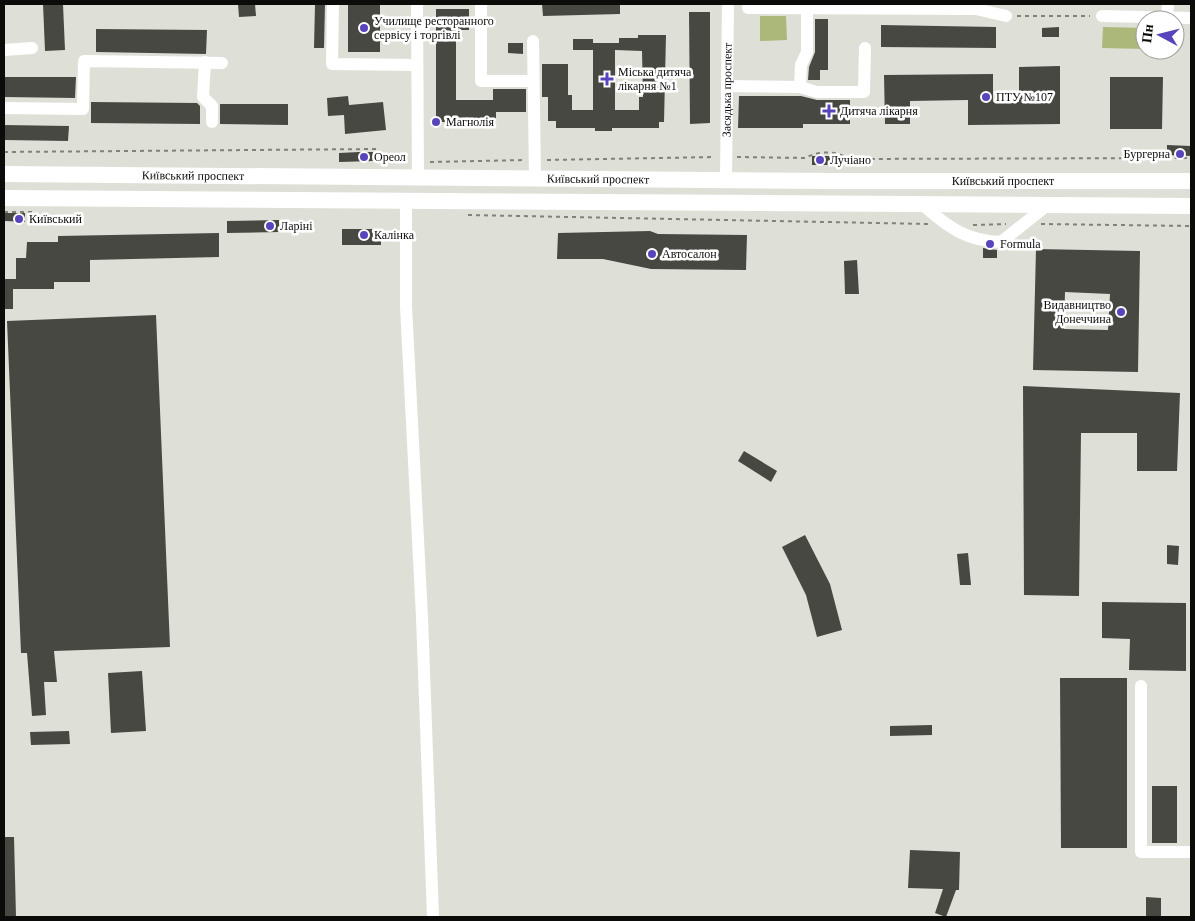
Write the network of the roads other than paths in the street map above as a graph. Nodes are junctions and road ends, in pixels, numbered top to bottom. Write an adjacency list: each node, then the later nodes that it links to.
1 (333, 4): 17 (street)
2 (417, 4): 17 (street)
3 (481, 4): 18 (street)
4 (728, 4): 19 (street, Засядька проспект)
5 (810, 6): 6 (street); 7 (street); 20 (street)
6 (976, 7): 8 (street)
7 (748, 8)
8 (1006, 16)
9 (1102, 16): 10 (street)
10 (1135, 17)
11 (533, 41): 18 (street)
12 (32, 48): 14 (street)
13 (865, 48): 20 (street)
14 (4, 50)
15 (205, 62): 16 (street); 21 (street); 22 (street)
16 (222, 63)
17 (417, 65): 25 (street)
18 (534, 80): 27 (street)
19 (728, 86): 20 (street); 28 (street, Засядька проспект)
20 (800, 87)
21 (4, 108)
22 (212, 122)
23 (4, 174): 24 (main road, Київський проспект)
24 (387, 177): 25 (main road, Київський проспект); 31 (main road)
25 (418, 177): 26 (main road, Київський проспект)
26 (452, 178): 27 (main road, Київський проспект); 36 (main road)
27 (535, 178): 28 (main road, Київський проспект)
28 (726, 178): 29 (main road, Київський проспект)
29 (1191, 181)
30 (4, 198): 31 (main road, Київський проспект)
31 (387, 201): 32 (main road, Київський проспект)
32 (406, 201): 36 (main road, Київський проспект); 39 (street)
33 (924, 206): 35 (main road, Київський проспект); 35 (street); 36 (main road, Київський проспект)
34 (1191, 206): 35 (main road, Київський проспект)
35 (1045, 207)
36 (455, 208)
37 (1141, 686): 38 (street)
38 (1191, 852)
39 (433, 917)

